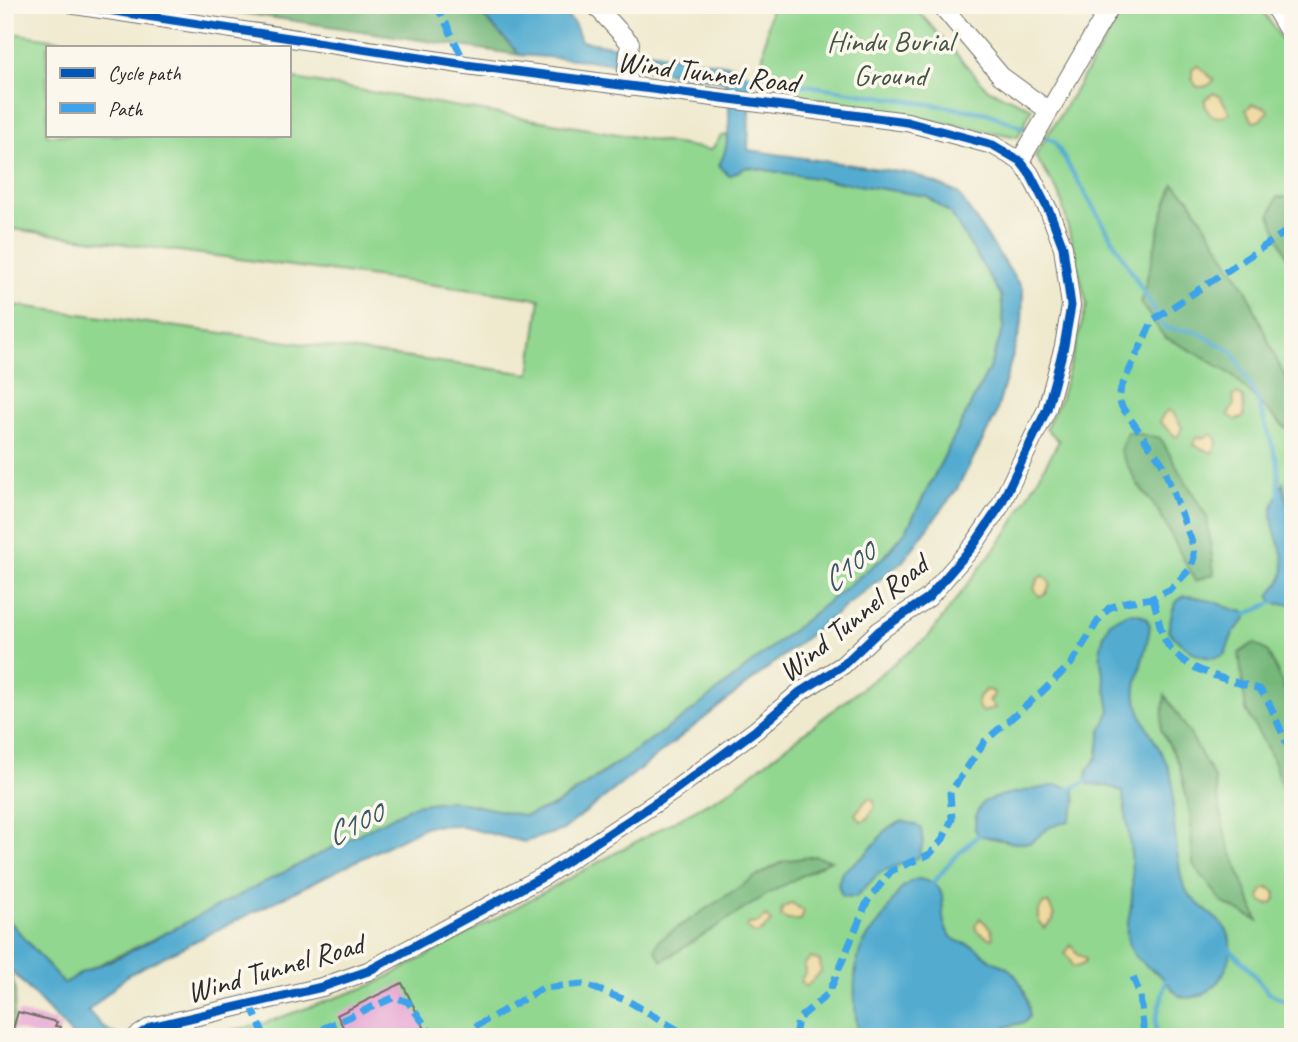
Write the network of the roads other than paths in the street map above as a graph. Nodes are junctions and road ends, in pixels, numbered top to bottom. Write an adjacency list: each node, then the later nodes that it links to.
1 (75, 5): 7 (street, Wind Tunnel Road)
2 (595, 5): 7 (street)
3 (941, 5): 8 (street)
4 (1111, 5): 8 (street)
5 (1273, 5): 6 (street)
6 (1293, 38)
7 (628, 79): 9 (street, Wind Tunnel Road)
8 (1040, 125): 9 (street)
9 (1020, 161): 10 (street, Wind Tunnel Road)
10 (136, 1037)

